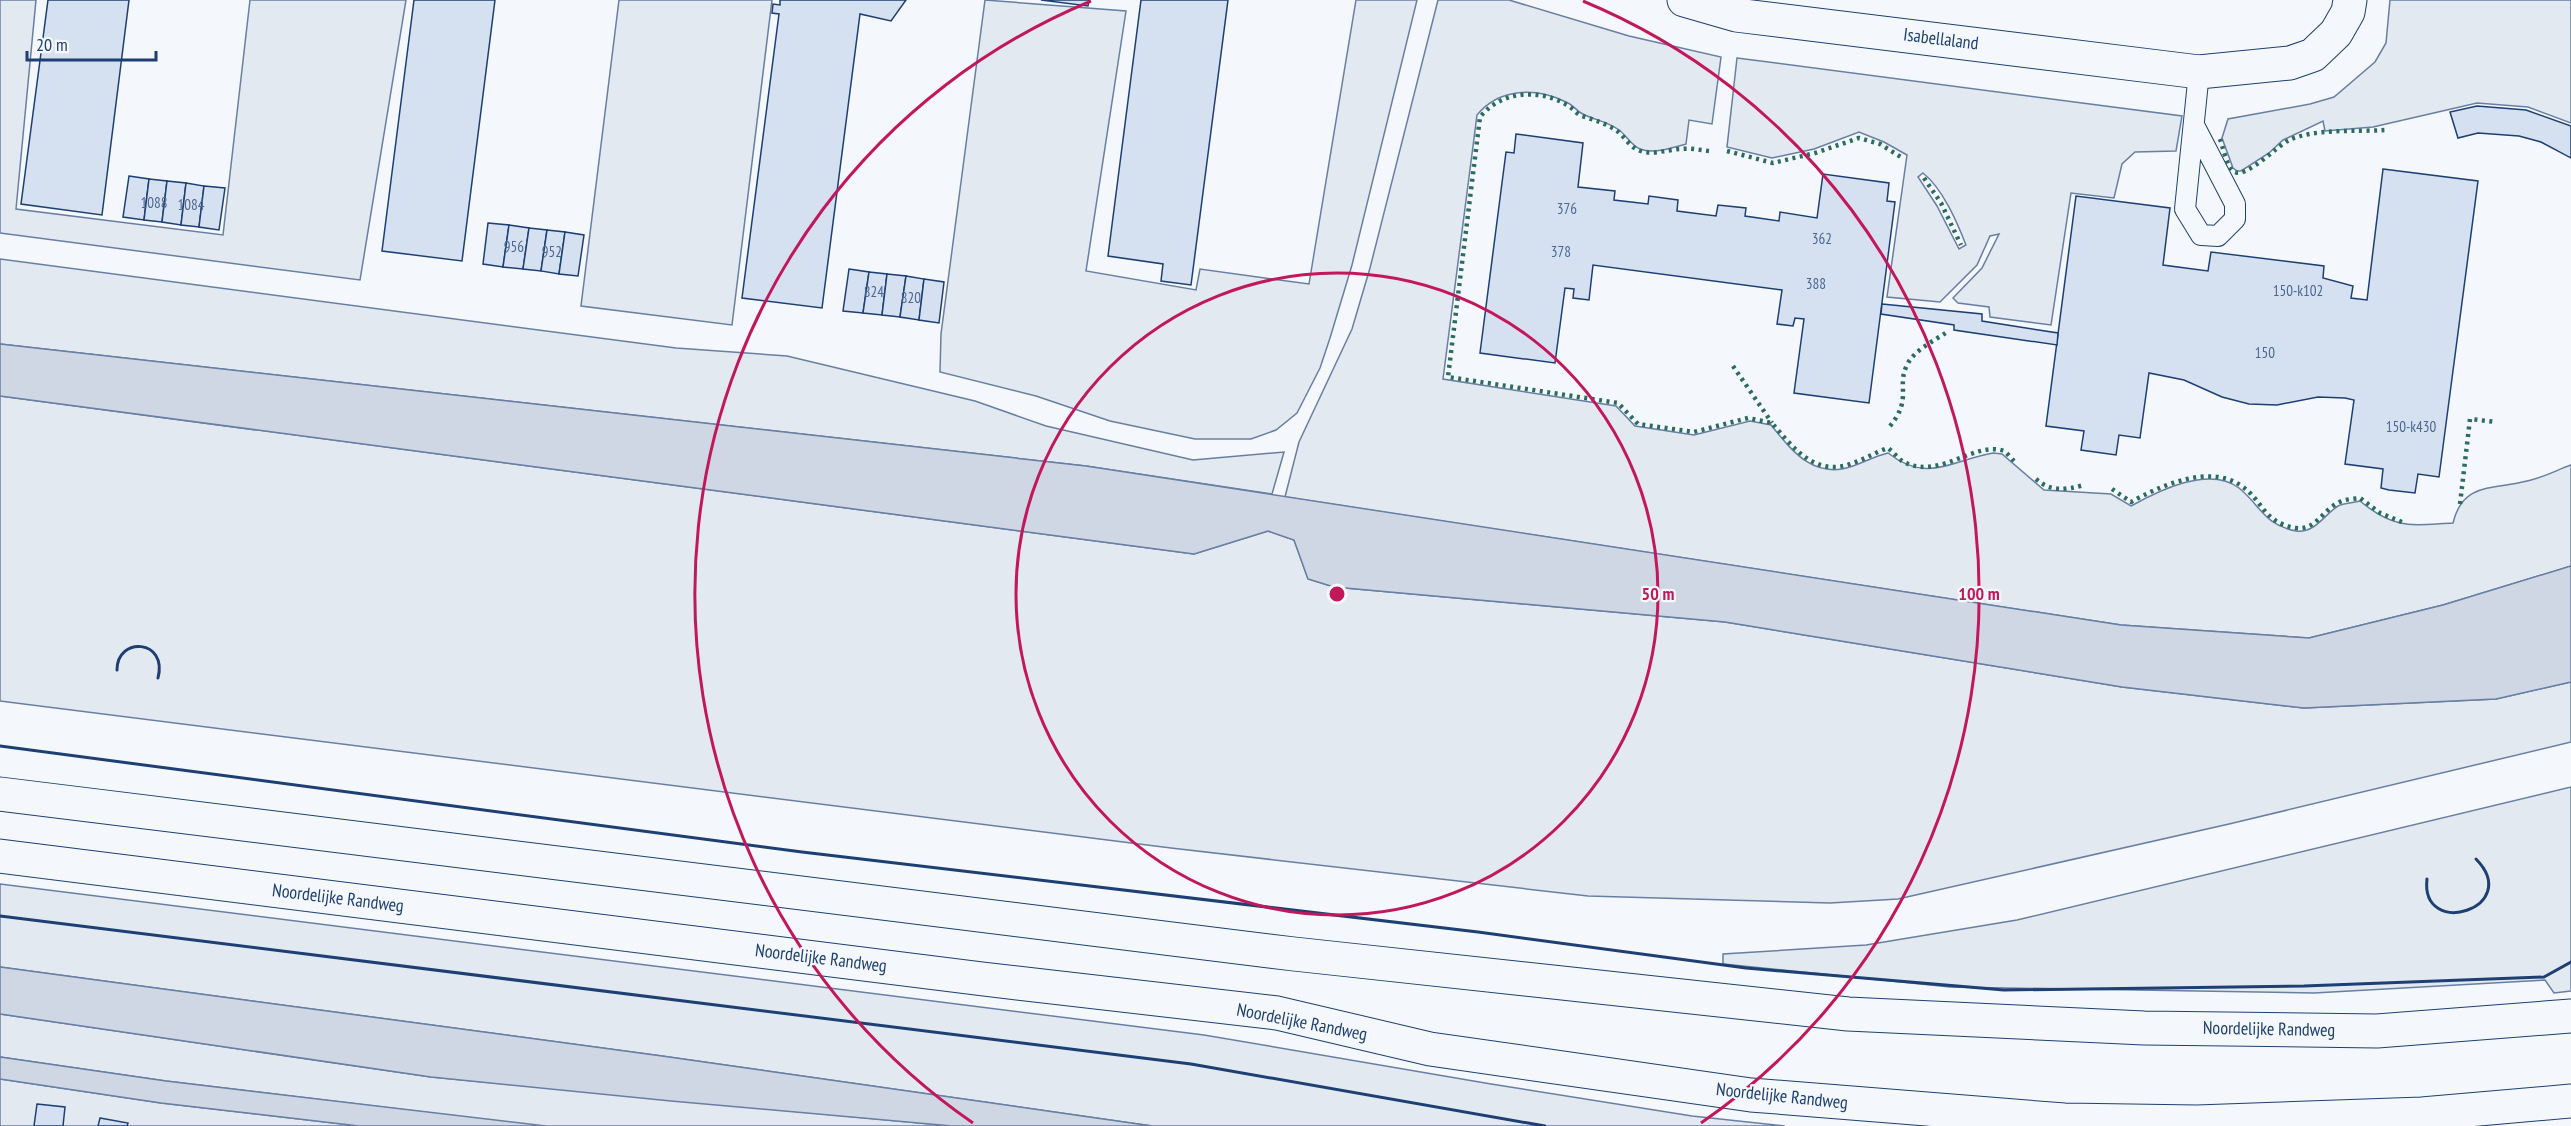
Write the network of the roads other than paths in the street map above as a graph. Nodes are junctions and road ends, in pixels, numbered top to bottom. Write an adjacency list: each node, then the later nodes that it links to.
1 (1684, 0): 3 (main road, Isabellaland)
2 (2350, 0): 3 (main road, Isabellaland)
3 (2199, 72): 4 (lane)
4 (2195, 127): 4 (lane)
5 (0, 794): 7 (main road, Noordelijke Randweg)
6 (0, 856): 8 (main road, Noordelijke Randweg)
7 (2571, 1016)
8 (2571, 1101)

